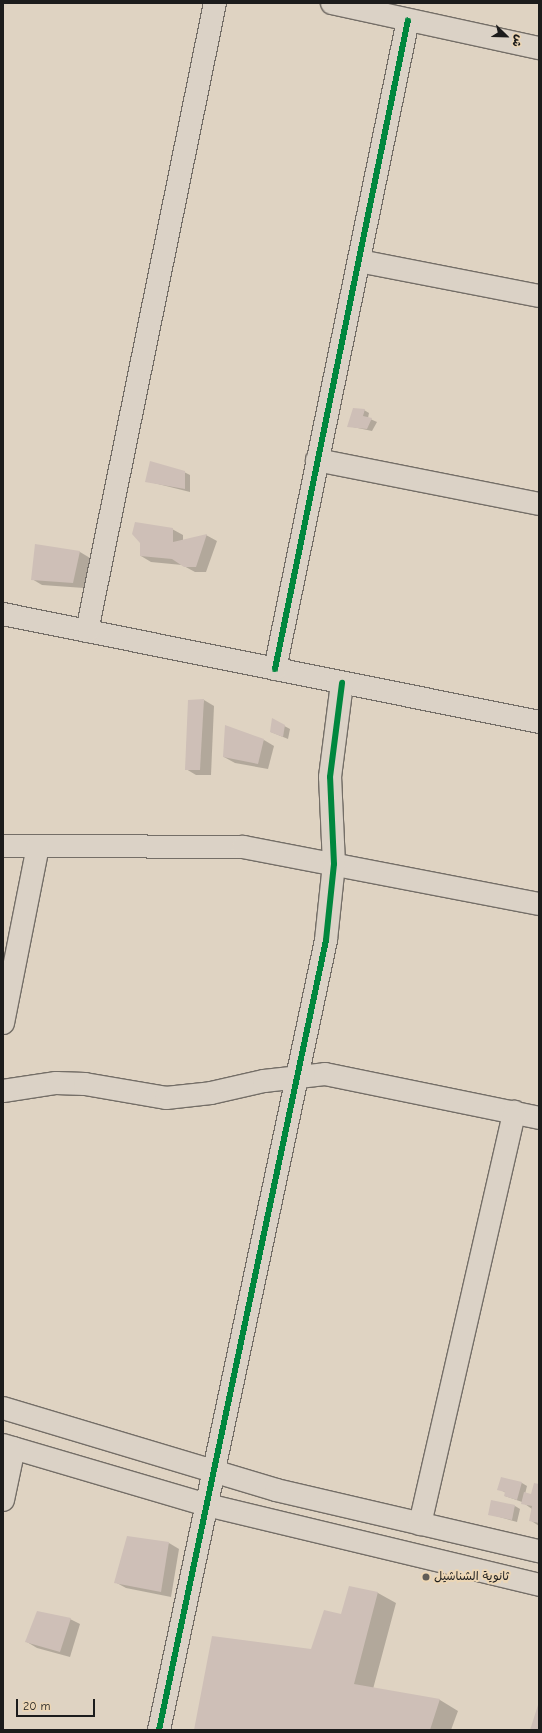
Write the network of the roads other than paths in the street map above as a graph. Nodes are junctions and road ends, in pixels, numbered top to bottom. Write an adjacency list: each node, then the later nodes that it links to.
1 (215, 3): 10 (street)
2 (332, 3): 3 (street)
3 (408, 20): 4 (street); 5 (street)
4 (539, 48)
5 (359, 260): 6 (street); 7 (street)
6 (539, 296)
7 (318, 460): 8 (street); 11 (street)
8 (539, 504)
9 (3, 614): 10 (street)
10 (87, 631): 11 (street)
11 (275, 669): 12 (street)
12 (342, 682): 13 (street); 16 (street)
13 (539, 722)
14 (3, 846): 15 (street)
15 (38, 847): 16 (street); 18 (street)
16 (334, 864): 17 (street); 19 (street)
17 (539, 904)
18 (3, 1023)
19 (297, 1077): 20 (street); 21 (street); 25 (street)
20 (3, 1091)
21 (514, 1112): 22 (street); 28 (street)
22 (539, 1118)
23 (3, 1408): 25 (street)
24 (8, 1447): 26 (street); 27 (street)
25 (214, 1472): 27 (street); 28 (street)
26 (3, 1500)
27 (207, 1505): 30 (street); 31 (street)
28 (420, 1524): 29 (street)
29 (539, 1551)
30 (539, 1585)
31 (159, 1730)

